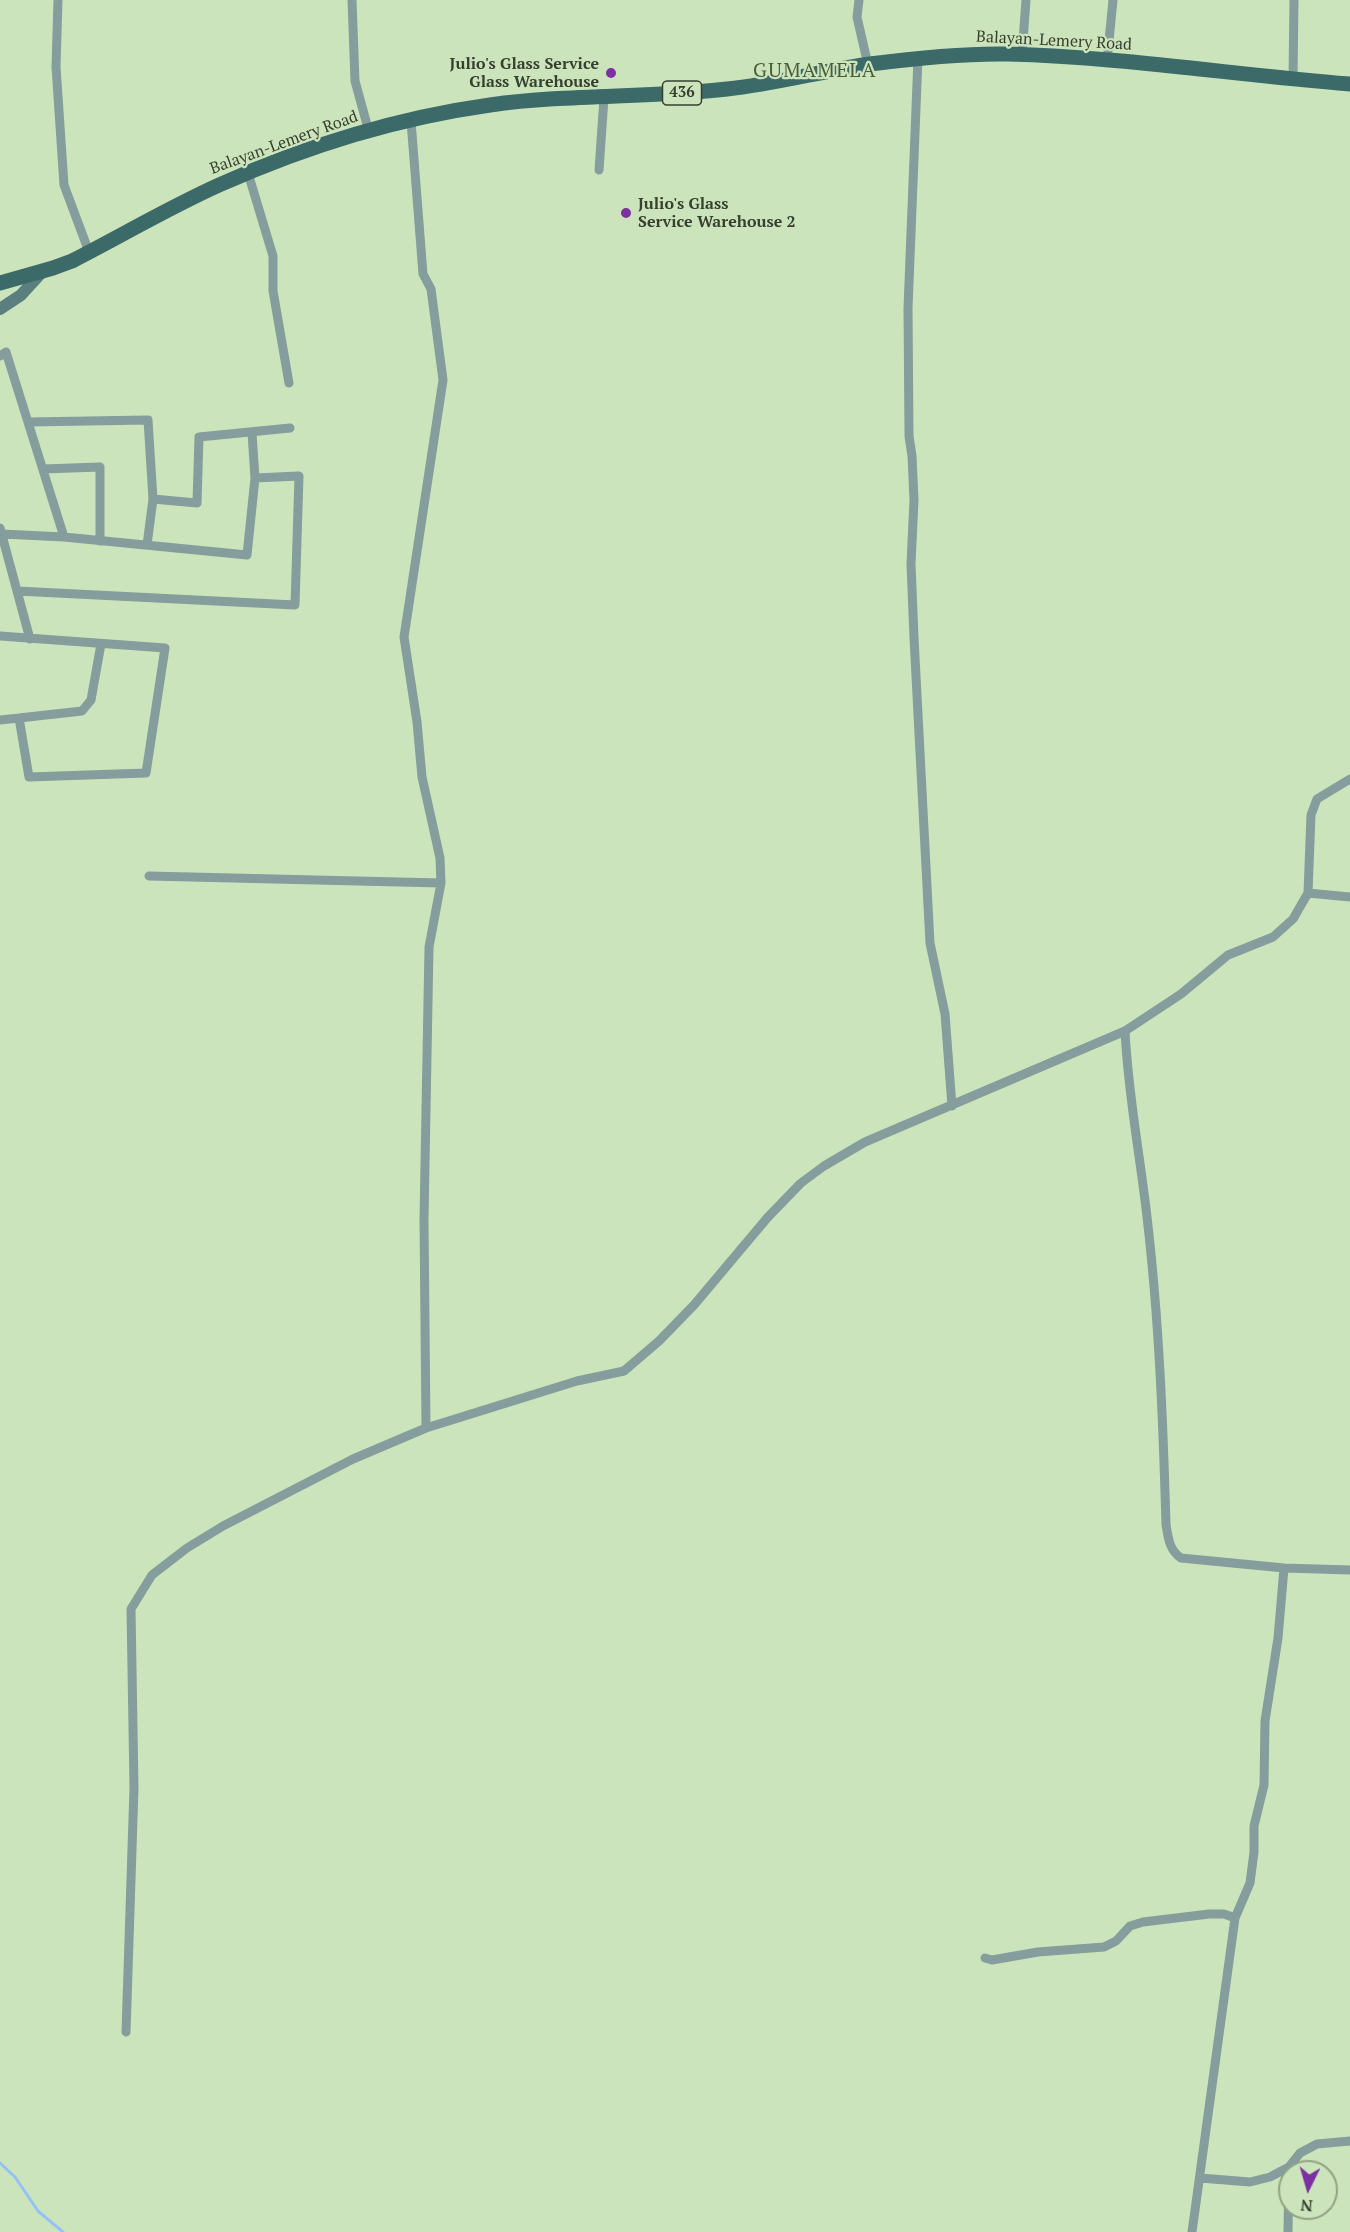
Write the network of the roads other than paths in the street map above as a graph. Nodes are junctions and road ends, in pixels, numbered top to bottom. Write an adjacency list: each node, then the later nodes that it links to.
1 (58, 0): 18 (street)
2 (352, 0): 15 (street)
3 (859, 0): 10 (street)
4 (1026, 0): 7 (street)
5 (1113, 0): 9 (street)
6 (1293, 0): 11 (street)
7 (1022, 55): 8 (main road, Balayan-Lemery Road / 436); 9 (main road, Balayan-Lemery Road / 436)
8 (918, 58): 10 (main road, Balayan-Lemery Road / 436); 46 (street)
9 (1107, 61): 11 (main road, Balayan-Lemery Road / 436)
10 (868, 65): 13 (main road, Balayan-Lemery Road / 436)
11 (1293, 79): 12 (main road, Balayan-Lemery Road / 436)
12 (1350, 84)
13 (604, 98): 14 (main road, Balayan-Lemery Road / 436); 16 (street)
14 (411, 122): 15 (main road, Balayan-Lemery Road / 436); 42 (street)
15 (369, 132): 17 (main road, Balayan-Lemery Road / 436)
16 (599, 170)
17 (248, 173): 18 (main road, Balayan-Lemery Road / 436); 23 (street)
18 (89, 252): 19 (main road, Balayan-Lemery Road / 436)
19 (43, 271): 20 (main road, Balayan-Lemery Road); 21 (street, 436)
20 (0, 283)
21 (0, 309)
22 (0, 356): 24 (street)
23 (290, 383)
24 (28, 422): 27 (street); 29 (street)
25 (291, 428): 26 (street)
26 (252, 433): 28 (street); 29 (street)
27 (43, 469): 31 (street); 32 (street)
28 (255, 478): 33 (street); 34 (street)
29 (153, 499): 33 (street)
30 (1, 531): 31 (street); 34 (street)
31 (64, 537): 32 (street)
32 (100, 541): 33 (street)
33 (147, 545)
34 (17, 591): 36 (street)
35 (0, 636): 36 (street)
36 (30, 639): 37 (street)
37 (101, 644): 38 (street); 38 (street)
38 (19, 718): 39 (street)
39 (0, 720)
40 (1350, 779): 43 (street)
41 (149, 876): 42 (street)
42 (441, 883): 47 (street)
43 (1308, 893): 44 (street); 45 (street)
44 (1350, 897)
45 (1125, 1031): 46 (street); 48 (street)
46 (952, 1106): 47 (street)
47 (426, 1428): 52 (street)
48 (1284, 1568): 49 (street); 50 (street)
49 (1350, 1570)
50 (1235, 1918): 51 (street); 56 (street)
51 (985, 1958)
52 (126, 2032)
53 (1350, 2141): 54 (street)
54 (1294, 2160)
55 (1278, 2172): 56 (street)
56 (1200, 2178): 57 (street)
57 (1191, 2232)

